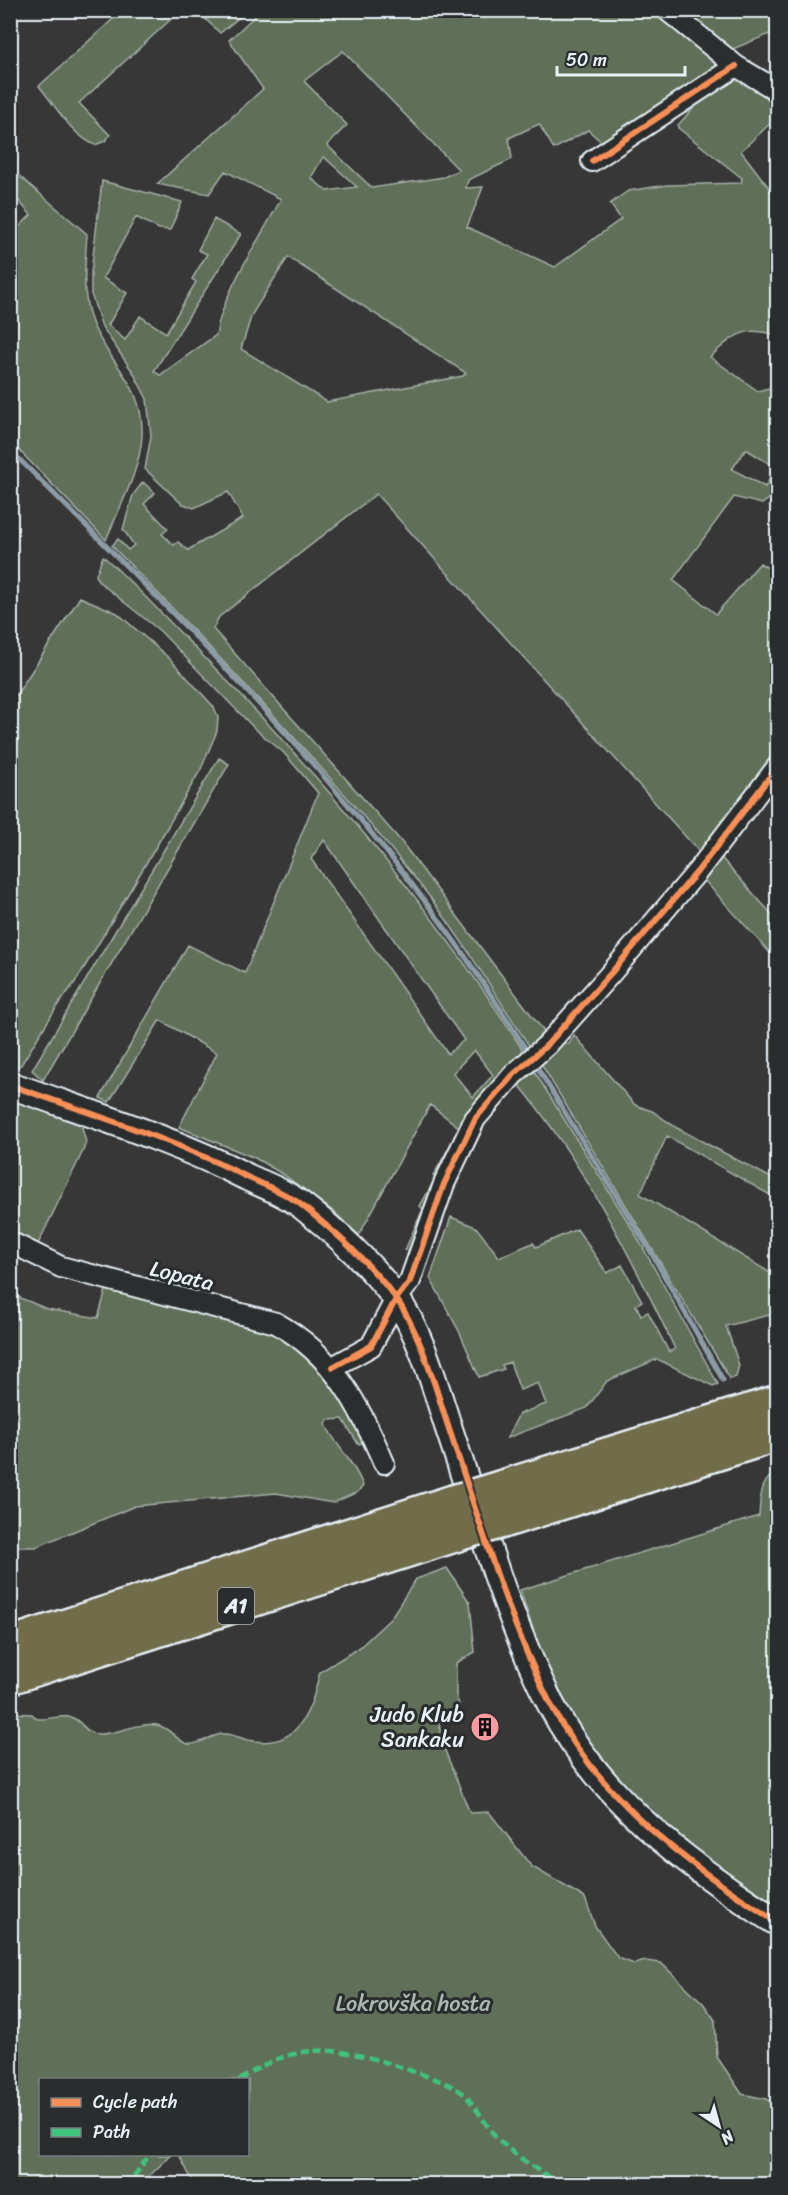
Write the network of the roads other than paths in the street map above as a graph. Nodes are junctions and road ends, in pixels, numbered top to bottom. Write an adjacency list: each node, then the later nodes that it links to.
1 (667, 10): 2 (street)
2 (736, 66): 3 (street); 4 (street)
3 (777, 91)
4 (592, 161)
5 (777, 766): 8 (street)
6 (10, 1085): 8 (street)
7 (10, 1242): 9 (street, Lopata)
8 (396, 1299): 9 (street); 15 (street)
9 (333, 1368): 12 (street, Lopata)
10 (777, 1402): 13 (highway, A1, bridge)
11 (777, 1434): 14 (highway, A1, bridge)
12 (384, 1463)
13 (10, 1644)
14 (10, 1677)
15 (777, 1923)

